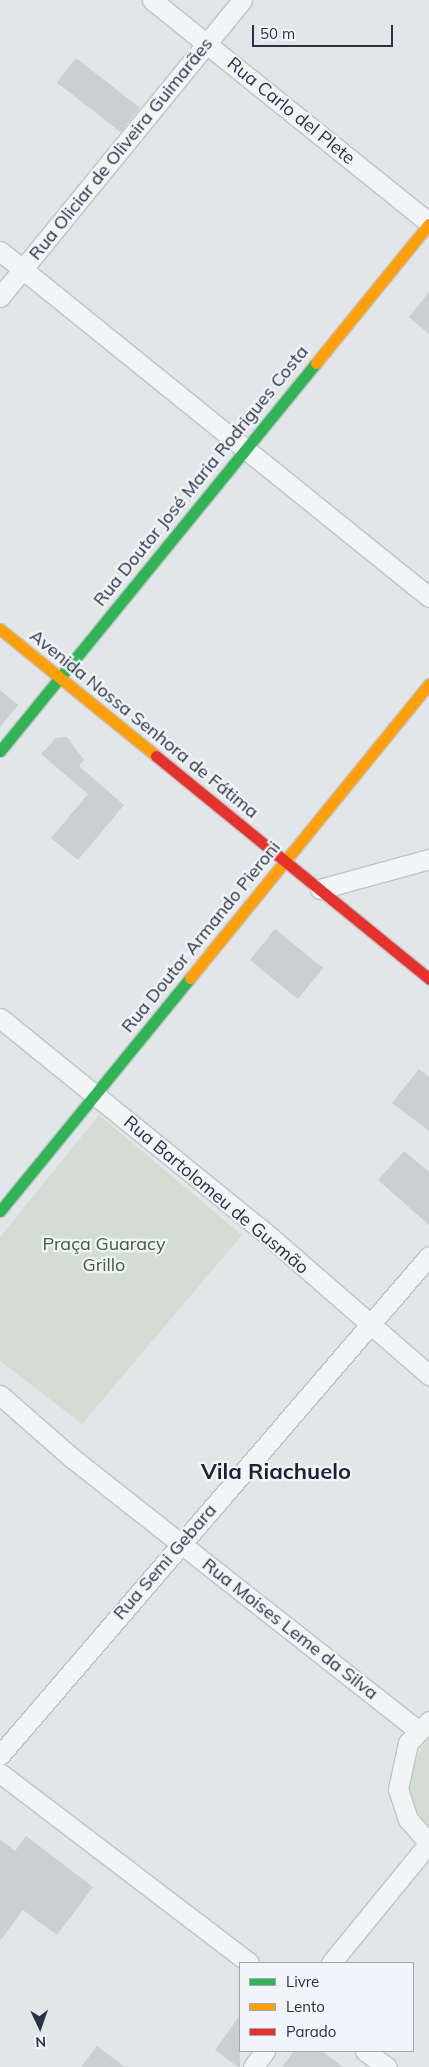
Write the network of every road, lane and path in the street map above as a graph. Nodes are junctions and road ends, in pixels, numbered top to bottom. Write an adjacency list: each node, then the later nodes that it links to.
1 (152, 0): 3 (street, Rua Carlo del Plete)
2 (242, 0): 3 (street, Rua Oliciar de Oliveira Guimarães)
3 (207, 44): 4 (street, Rua Carlo del Plete); 6 (street, Rua Oliciar de Oliveira Guimarães)
4 (429, 223): 8 (street, Rua Doutor José Maria Rodrigues Costa)
5 (0, 251): 6 (street)
6 (22, 270): 7 (street, Rua Oliciar de Oliveira Guimarães); 8 (street)
7 (0, 297)
8 (245, 450): 9 (street); 11 (street, Rua Doutor José Maria Rodrigues Costa)
9 (429, 597)
10 (0, 629): 11 (street, Avenida Nossa Senhora de Fátima)
11 (60, 678): 13 (street, Rua Doutor José Maria Rodrigues Costa); 15 (street, Avenida Nossa Senhora de Fátima)
12 (429, 684): 15 (street, Rua Doutor Armando Pieroni)
13 (0, 751)
14 (429, 859): 16 (street)
15 (283, 861): 16 (street, Avenida Nossa Senhora de Fátima); 19 (street, Rua Doutor Armando Pieroni)
16 (320, 889): 17 (street, Avenida Nossa Senhora de Fátima)
17 (429, 979)
18 (0, 1018): 19 (street, Rua Bartolomeu de Gusmão)
19 (96, 1096): 20 (street, Rua Doutor Armando Pieroni); 22 (street, Rua Bartolomeu de Gusmão)
20 (0, 1211)
21 (429, 1256): 22 (street, Rua Semi Gebara)
22 (369, 1327): 23 (street, Rua Bartolomeu de Gusmão); 25 (street, Rua Semi Gebara)
23 (429, 1375)
24 (0, 1395): 25 (street, Rua Moises Leme da Silva)
25 (180, 1543): 26 (street, Rua Moises Leme da Silva); 27 (street, Rua Semi Gebara)
26 (424, 1725): 29 (street)
27 (0, 1755)
28 (0, 1774): 30 (street)
29 (429, 1843): 31 (street)
30 (248, 1962)
31 (332, 1962)
32 (264, 2052): 34 (street)
33 (366, 2052): 35 (street)
34 (253, 2067)
35 (387, 2067)

